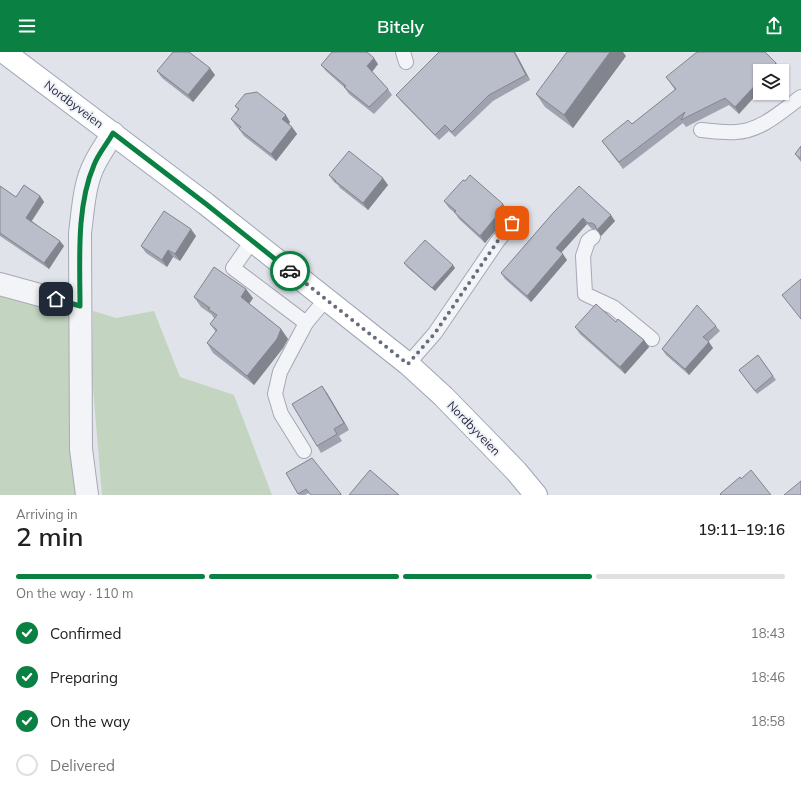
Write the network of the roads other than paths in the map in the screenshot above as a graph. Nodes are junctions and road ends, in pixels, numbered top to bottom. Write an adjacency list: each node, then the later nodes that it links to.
1 (4, 52): 4 (main road, Nordbyveien)
2 (801, 97): 3 (lane)
3 (701, 130)
4 (113, 133): 7 (main road, Nordbyveien); 10 (street)
5 (519, 214): 13 (lane)
6 (593, 237): 12 (lane)
7 (252, 241): 9 (main road, Nordbyveien); 11 (lane)
8 (0, 284): 10 (street)
9 (326, 299): 11 (lane); 13 (main road, Nordbyveien)
10 (80, 306): 15 (street)
11 (306, 323): 14 (lane)
12 (652, 339)
13 (408, 364): 16 (main road, Nordbyveien)
14 (304, 451)
15 (87, 495)
16 (536, 495)

